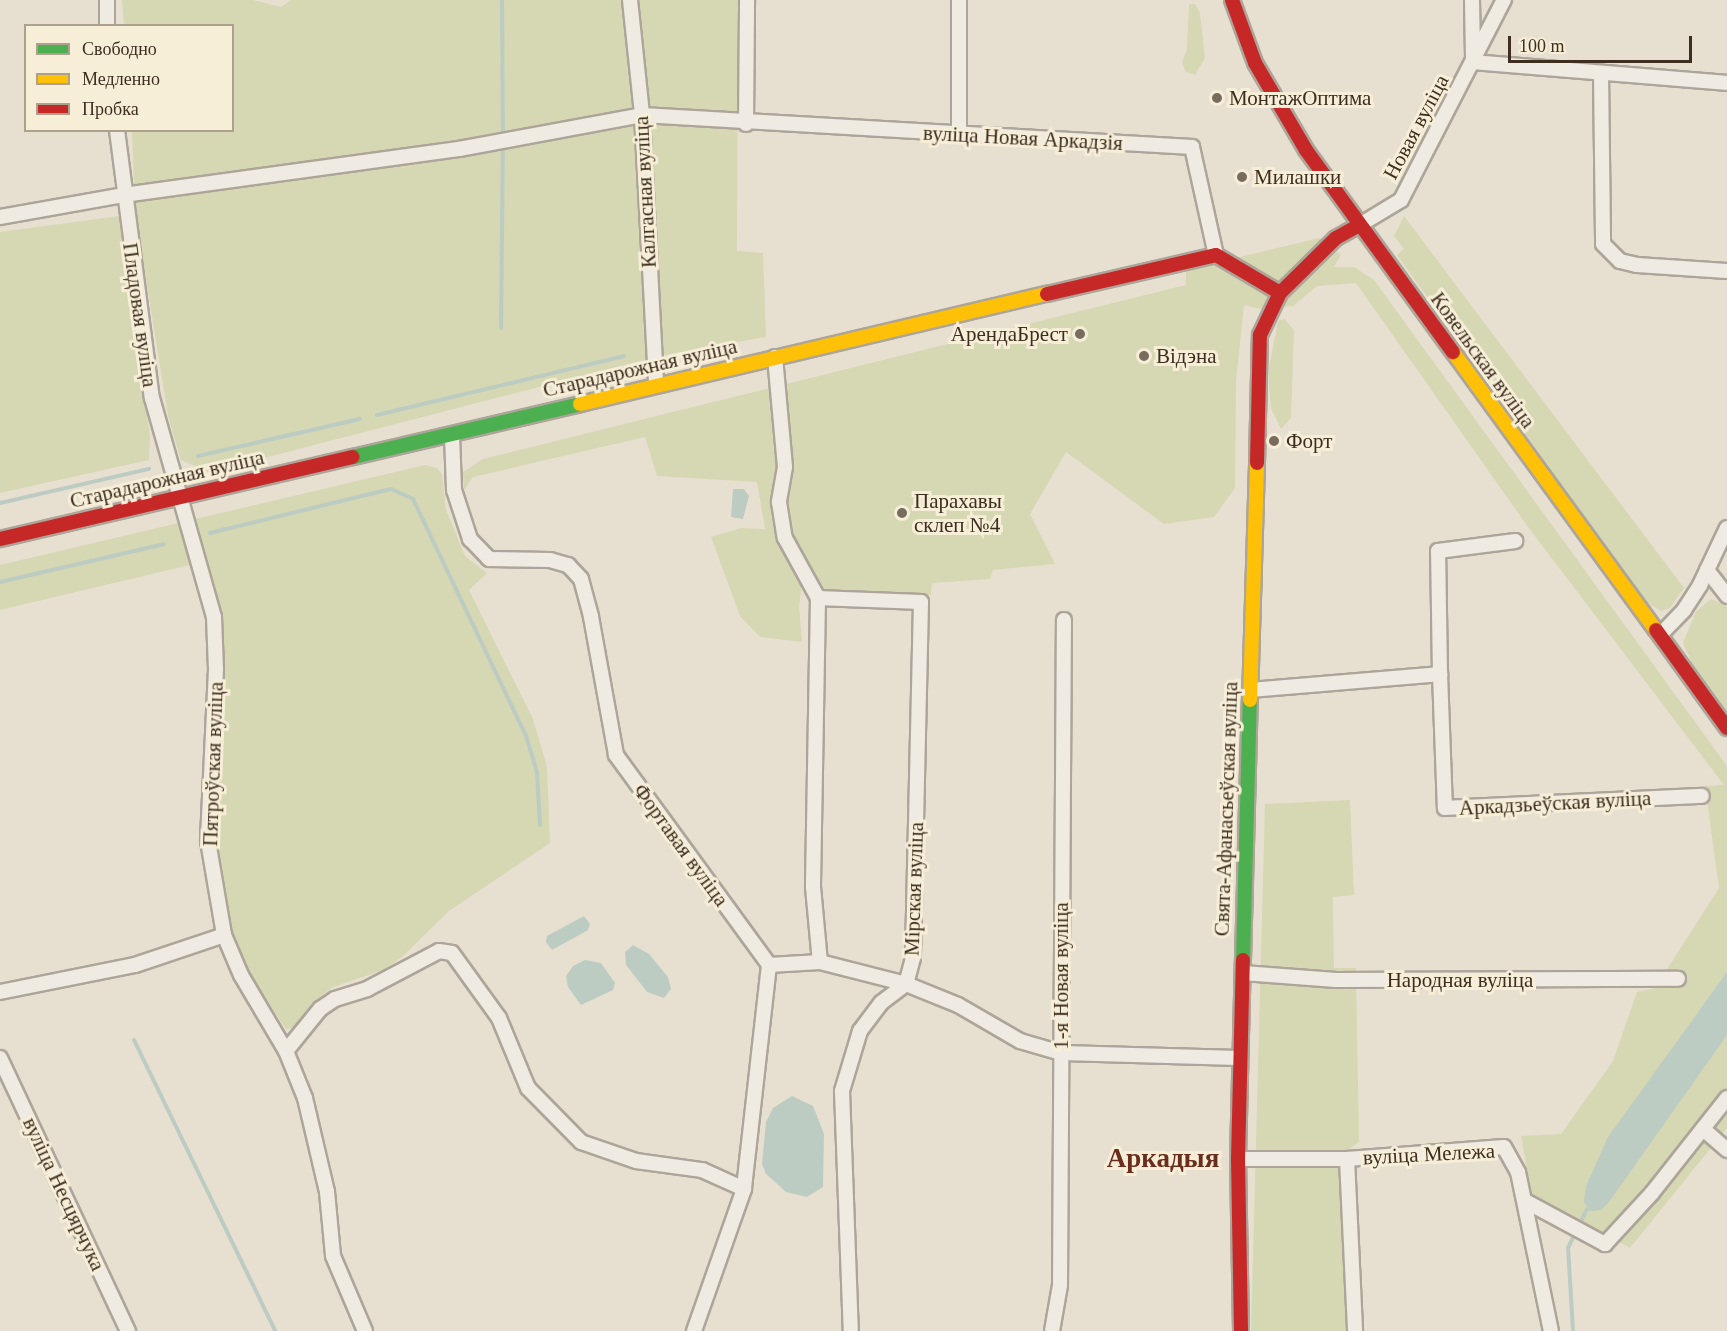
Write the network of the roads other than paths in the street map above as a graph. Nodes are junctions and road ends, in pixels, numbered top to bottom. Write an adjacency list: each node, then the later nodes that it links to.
1 (107, 0): 8 (street)
2 (630, 0): 12 (street, Калгасная вуліца)
3 (747, 0): 13 (street)
4 (959, 0): 15 (street)
5 (1232, 0): 18 (street, Ковельская вуліца)
6 (1472, 0): 9 (street)
7 (1504, 0): 9 (street, Новая вуліца)
8 (107, 24)
9 (1473, 62): 10 (street); 18 (street, Новая вуліца)
10 (1601, 73): 11 (street); 20 (street)
11 (1727, 83)
12 (642, 115): 13 (street, вуліца Новая Аркадзія); 16 (street, вуліца Новая Аркадзія); 23 (street, Калгасная вуліца)
13 (746, 124): 15 (street, вуліца Новая Аркадзія)
14 (117, 132): 16 (street, Пладовая вуліца)
15 (959, 133): 19 (street, вуліца Новая Аркадзія)
16 (123, 195): 17 (street, вуліца Новая Аркадзія); 25 (street, Пладовая вуліца)
17 (0, 217)
18 (1358, 226): 21 (street, Новая вуліца); 33 (street, Ковельская вуліца)
19 (1216, 255): 21 (street); 22 (street, Старадарожная вуліца)
20 (1727, 271)
21 (1280, 293): 35 (street, Свята-Афанасьеўская вуліца)
22 (775, 357): 23 (street, Старадарожная вуліца); 31 (street)
23 (656, 385): 24 (street, Старадарожная вуліца)
24 (452, 435): 25 (street, Старадарожная вуліца); 40 (street, Фортавая вуліца)
25 (179, 497): 27 (street, Старадарожная вуліца); 38 (street, Пятроўская вуліца)
26 (1727, 528): 29 (street)
27 (0, 539)
28 (1515, 541): 34 (street)
29 (1707, 570): 30 (street); 33 (street)
30 (1727, 596)
31 (818, 598): 39 (street); 43 (street, Мірская вуліца)
32 (1064, 620): 46 (street, 1-я Новая вуліца)
33 (1660, 634): 36 (street, Ковельская вуліца)
34 (1440, 674): 35 (street); 37 (street, Аркадзьеўская вуліца)
35 (1251, 690): 41 (street, Свята-Афанасьеўская вуліца)
36 (1727, 728)
37 (1702, 796)
38 (224, 935): 44 (street); 45 (street, Пятроўская вуліца)
39 (820, 962): 40 (street); 43 (street)
40 (769, 965): 54 (street)
41 (1243, 973): 42 (street, Народная вуліца); 48 (street, Свята-Афанасьеўская вуліца)
42 (1678, 979)
43 (906, 984): 46 (street); 59 (street, Мірская вуліца)
44 (0, 992)
45 (286, 1051): 54 (street); 57 (street, Пятроўская вуліца)
46 (1061, 1053): 48 (street); 60 (street, 1-я Новая вуліца)
47 (0, 1058): 56 (street, вуліца Несцярчука)
48 (1240, 1058): 52 (street, Свята-Афанасьеўская вуліца)
49 (1727, 1098): 50 (street)
50 (1703, 1129): 51 (street); 55 (street)
51 (1727, 1150)
52 (1238, 1159): 53 (street, вуліца Мележа); 61 (street, Свята-Афанасьеўская вуліца)
53 (1347, 1159): 55 (street, вуліца Мележа); 62 (street)
54 (744, 1189): 58 (street)
55 (1525, 1201): 63 (street, вуліца Мележа)
56 (128, 1331)
57 (364, 1331)
58 (694, 1331)
59 (851, 1331)
60 (1052, 1331)
61 (1241, 1331)
62 (1355, 1331)
63 (1551, 1331)

